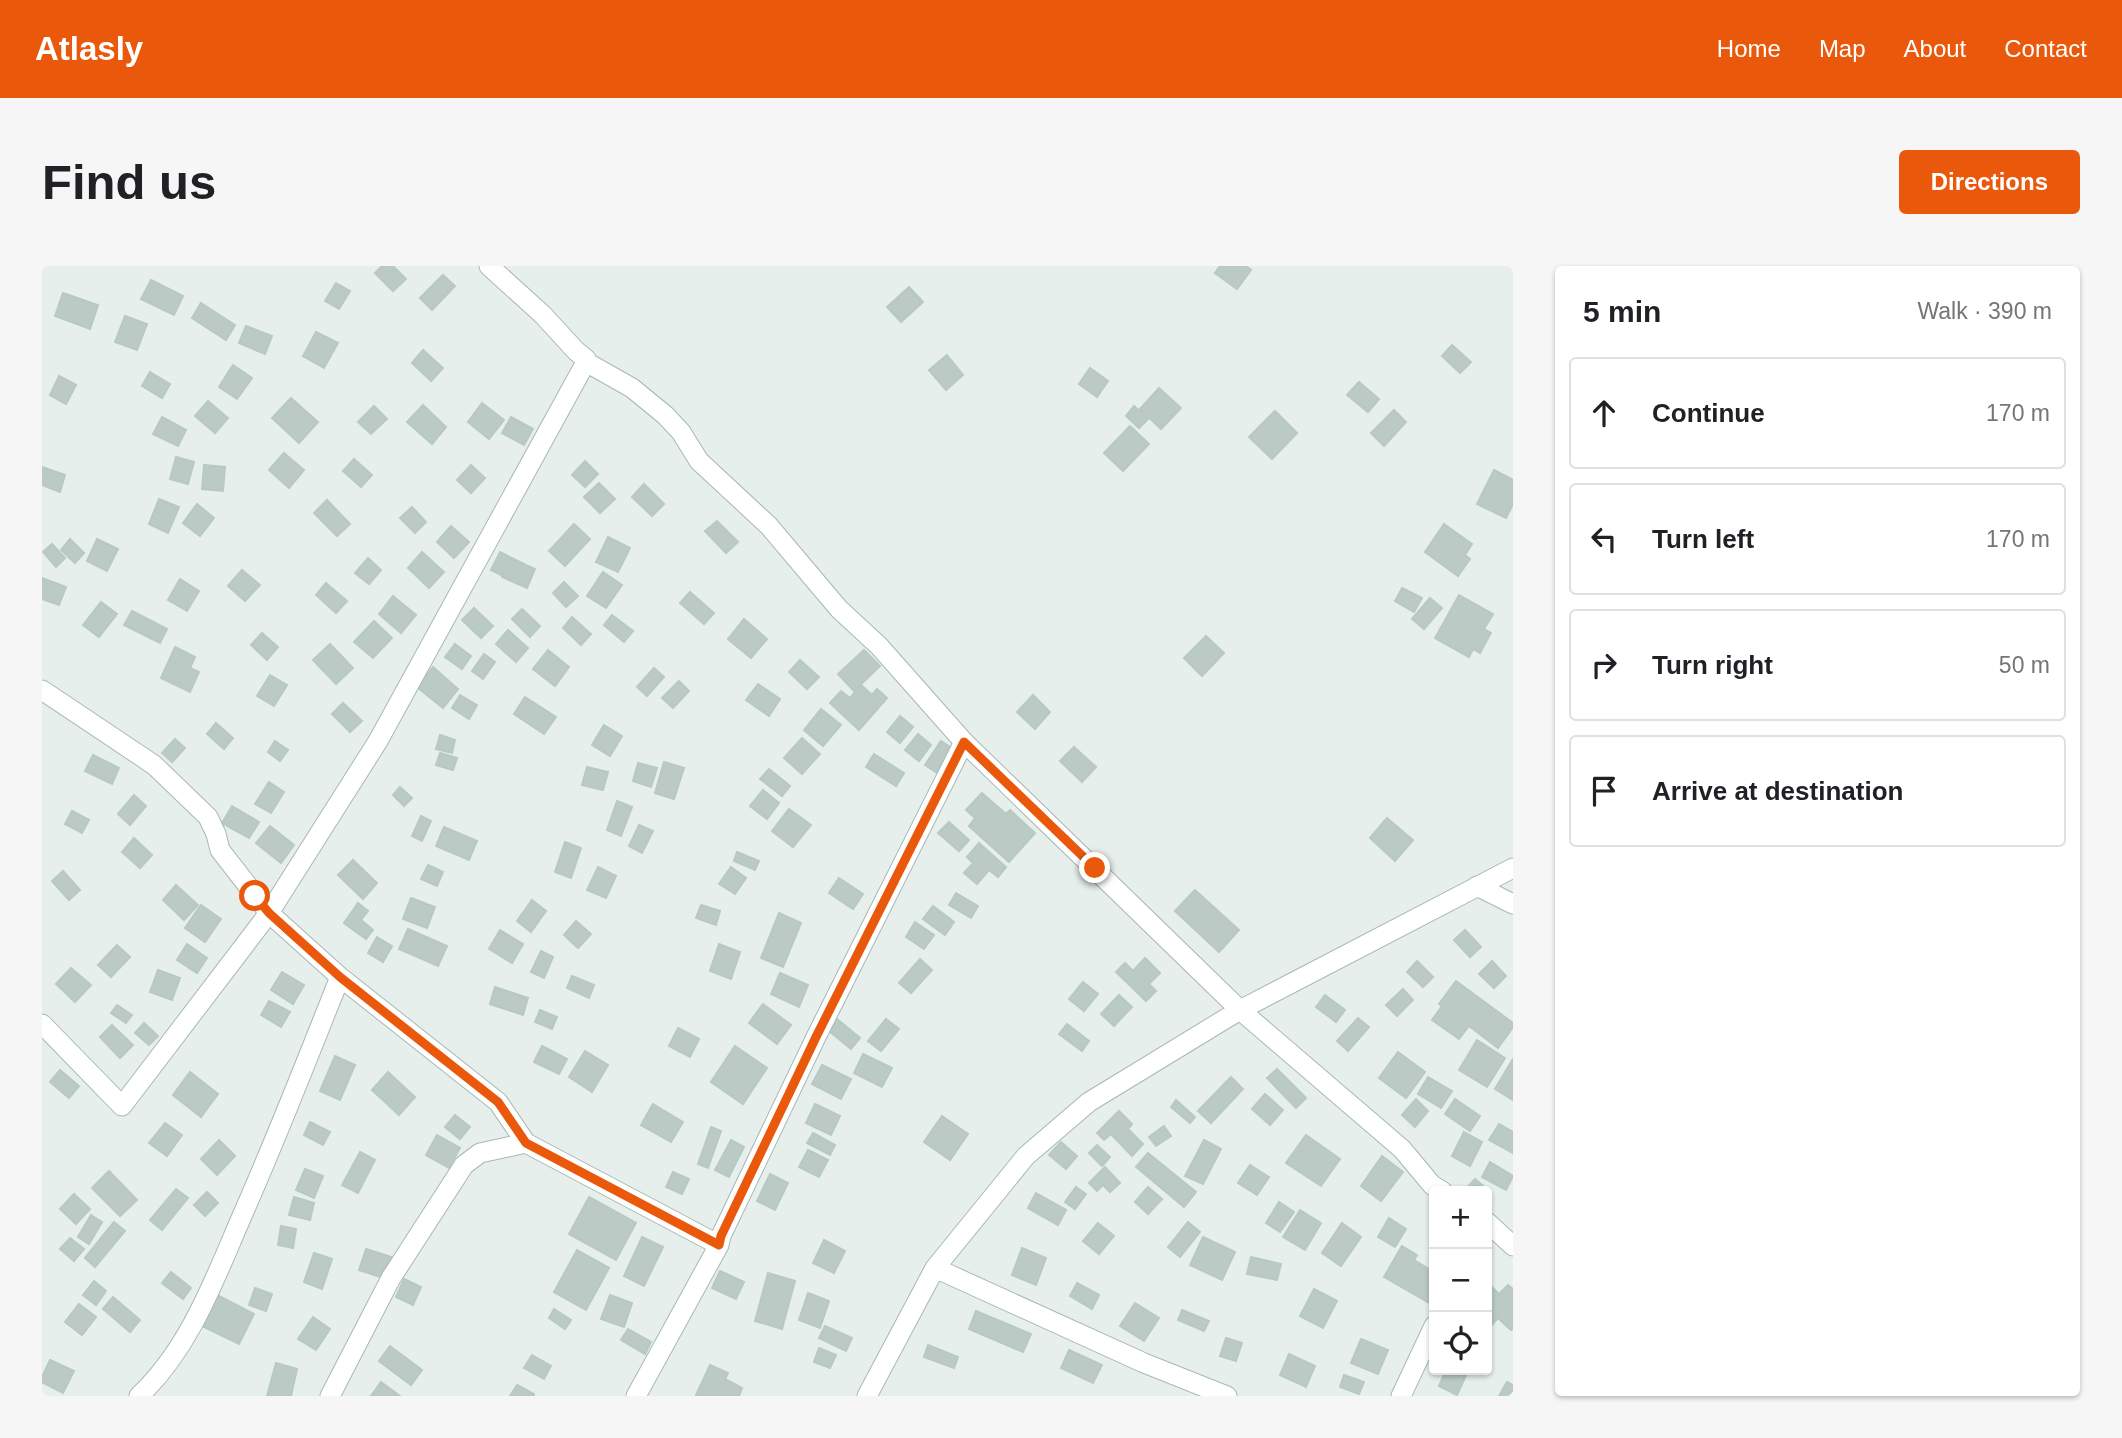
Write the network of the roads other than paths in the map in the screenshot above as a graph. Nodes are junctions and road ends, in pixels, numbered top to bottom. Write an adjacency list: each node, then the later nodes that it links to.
1 (489, 266): 2 (street)
2 (586, 362): 4 (street); 8 (street)
3 (42, 691): 8 (street)
4 (964, 742): 10 (street); 15 (street)
5 (1513, 868): 6 (street)
6 (1477, 886): 7 (street); 10 (street)
7 (1513, 904)
8 (269, 913): 9 (street); 11 (street)
9 (340, 977): 12 (street); 19 (street)
10 (1240, 1010): 13 (street); 17 (street)
11 (42, 1024)
12 (526, 1143): 15 (street); 20 (street)
13 (1434, 1186)
14 (1492, 1231): 16 (street)
15 (719, 1245): 21 (street)
16 (1513, 1246)
17 (935, 1268): 22 (street); 23 (street)
18 (1429, 1337): 24 (street)
19 (139, 1396)
20 (330, 1396)
21 (637, 1396)
22 (867, 1396)
23 (1227, 1396)
24 (1401, 1396)

